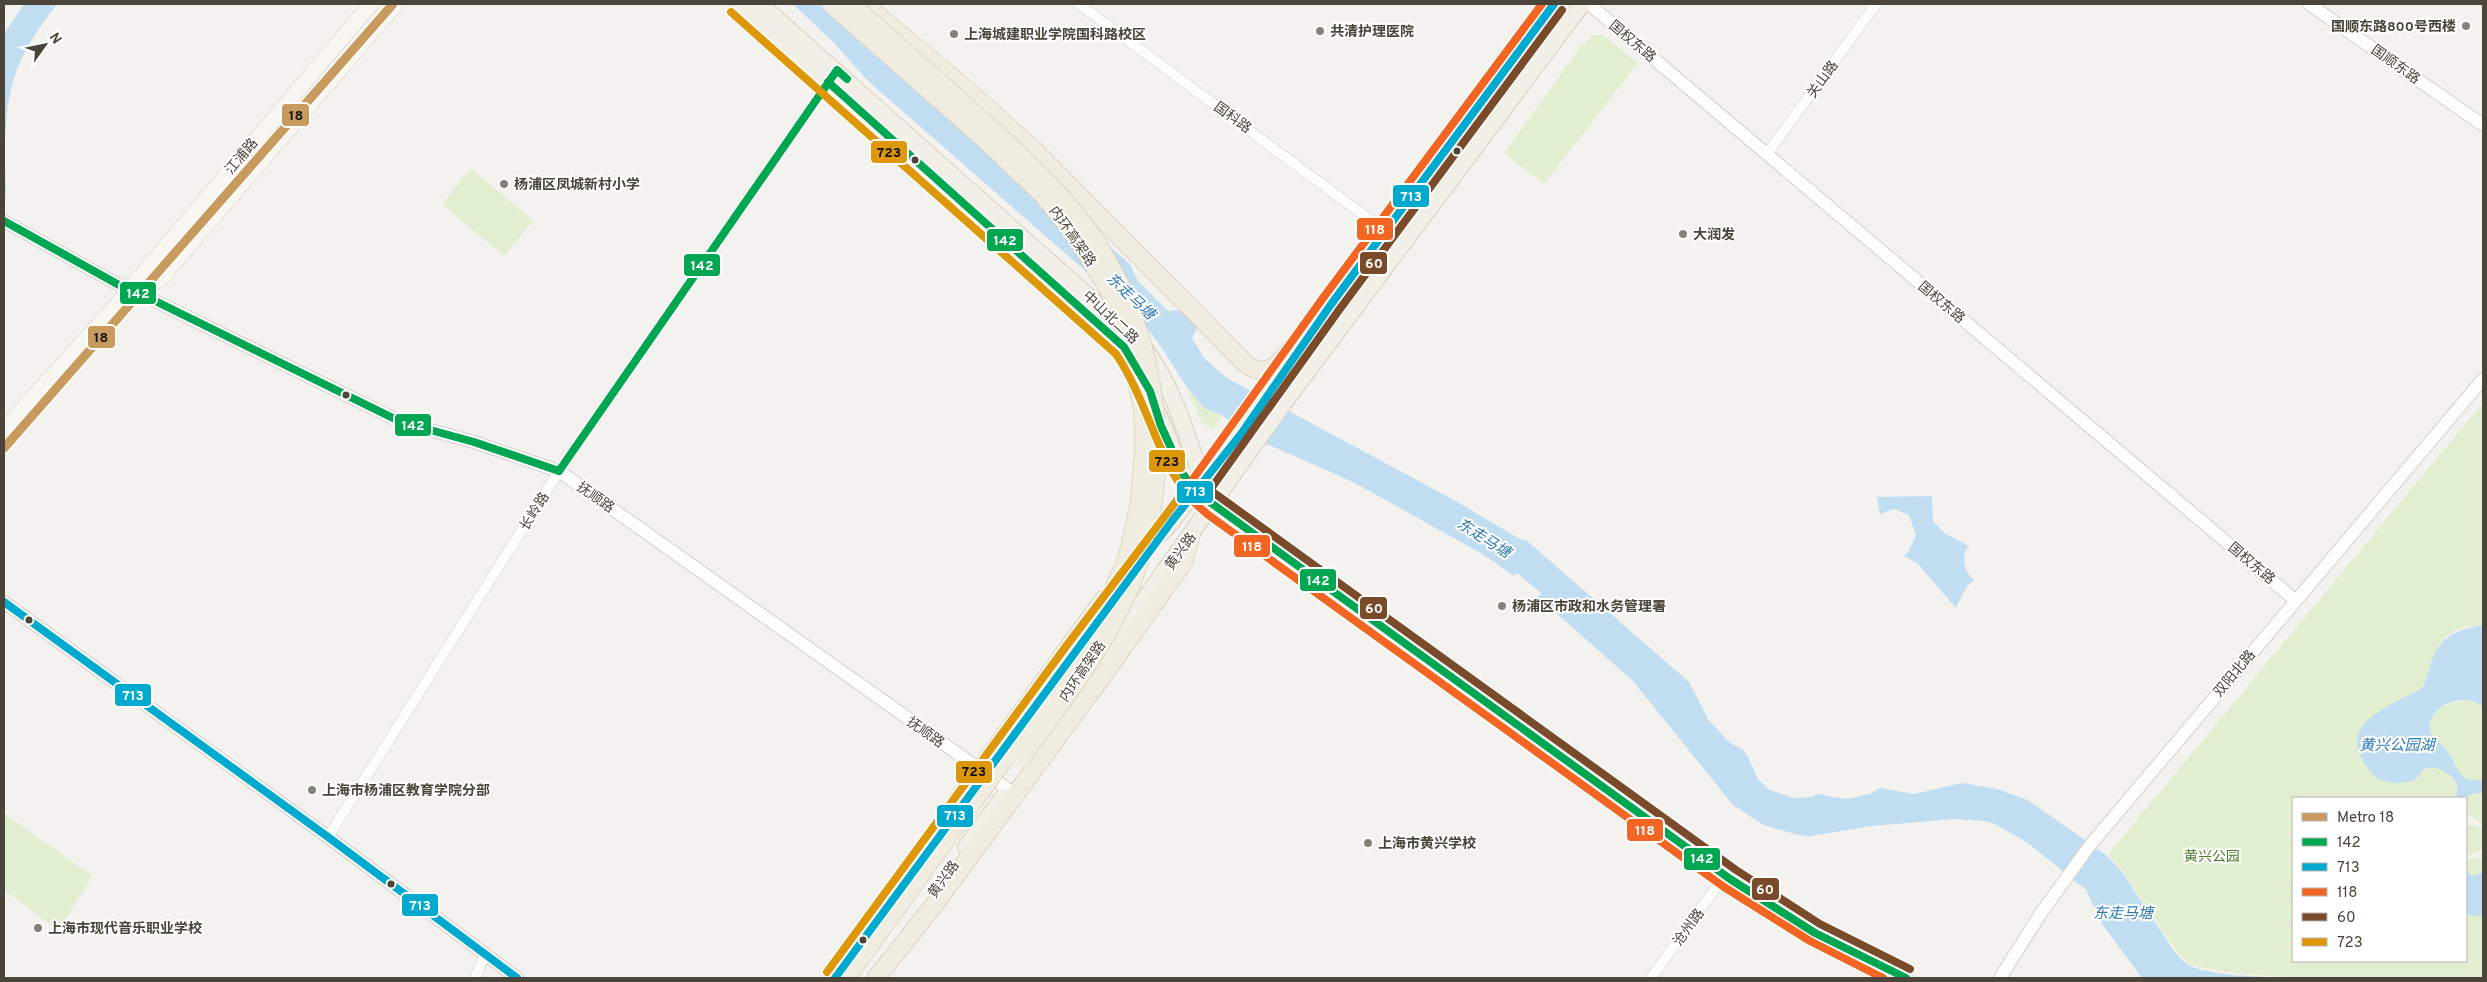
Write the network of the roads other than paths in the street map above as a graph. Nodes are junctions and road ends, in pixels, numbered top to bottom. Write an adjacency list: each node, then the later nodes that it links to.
1 (371, 4): 19 (main road, 江浦路)
2 (396, 4): 19 (main road, 江浦路)
3 (738, 4): 14 (main road, 中山北二路)
4 (760, 4): 14 (main road, 中山北二路)
5 (831, 4): 38 (highway, 内环高架路, bridge)
6 (851, 4): 39 (highway, 内环高架路, bridge)
7 (864, 4): 20 (highway)
8 (1079, 4): 18 (street, 国科路)
9 (1554, 4): 18 (main road, 黄兴路)
10 (1582, 4): 25 (main road, 黄兴路)
11 (1589, 4): 16 (street, 国权东路)
12 (1876, 4): 16 (street, 关山路)
13 (2309, 4): 15 (street, 国顺东路)
14 (833, 76): 23 (street, 长岭路); 24 (main road, 中山北二路); 24 (main road, 中山北二路)
15 (2483, 125)
16 (1767, 154): 28 (street, 国权东路)
17 (4, 221): 19 (street, 抚顺路)
18 (1385, 231): 20 (main road, 黄兴路)
19 (133, 291): 22 (main road, 江浦路); 23 (street, 抚顺路)
20 (1332, 303): 24 (main road, 黄兴路)
21 (2483, 380): 28 (street, 双阳北路)
22 (4, 429)
23 (559, 472): 30 (street, 抚顺路); 32 (street, 长岭路)
24 (1200, 487): 25 (main road, 中山北二路); 26 (main road, 黄兴路)
25 (1213, 506): 27 (main road, 黄兴路); 33 (main road)
26 (1172, 521): 30 (main road, 黄兴路); 38 (highway, bridge)
27 (1191, 535): 31 (main road, 黄兴路); 41 (highway)
28 (2295, 600): 44 (street, 双阳北路)
29 (4, 602): 32 (street)
30 (986, 774): 31 (street, 抚顺路); 37 (main road, 黄兴路)
31 (1008, 790): 40 (main road, 黄兴路)
32 (328, 837): 34 (street)
33 (1725, 875): 42 (street, 沧州路); 43 (main road)
34 (485, 955): 35 (street); 36 (street)
35 (475, 978)
36 (517, 978)
37 (835, 978)
38 (845, 978)
39 (859, 978)
40 (869, 978)
41 (876, 978)
42 (1651, 978)
43 (1906, 978)
44 (2000, 978)

